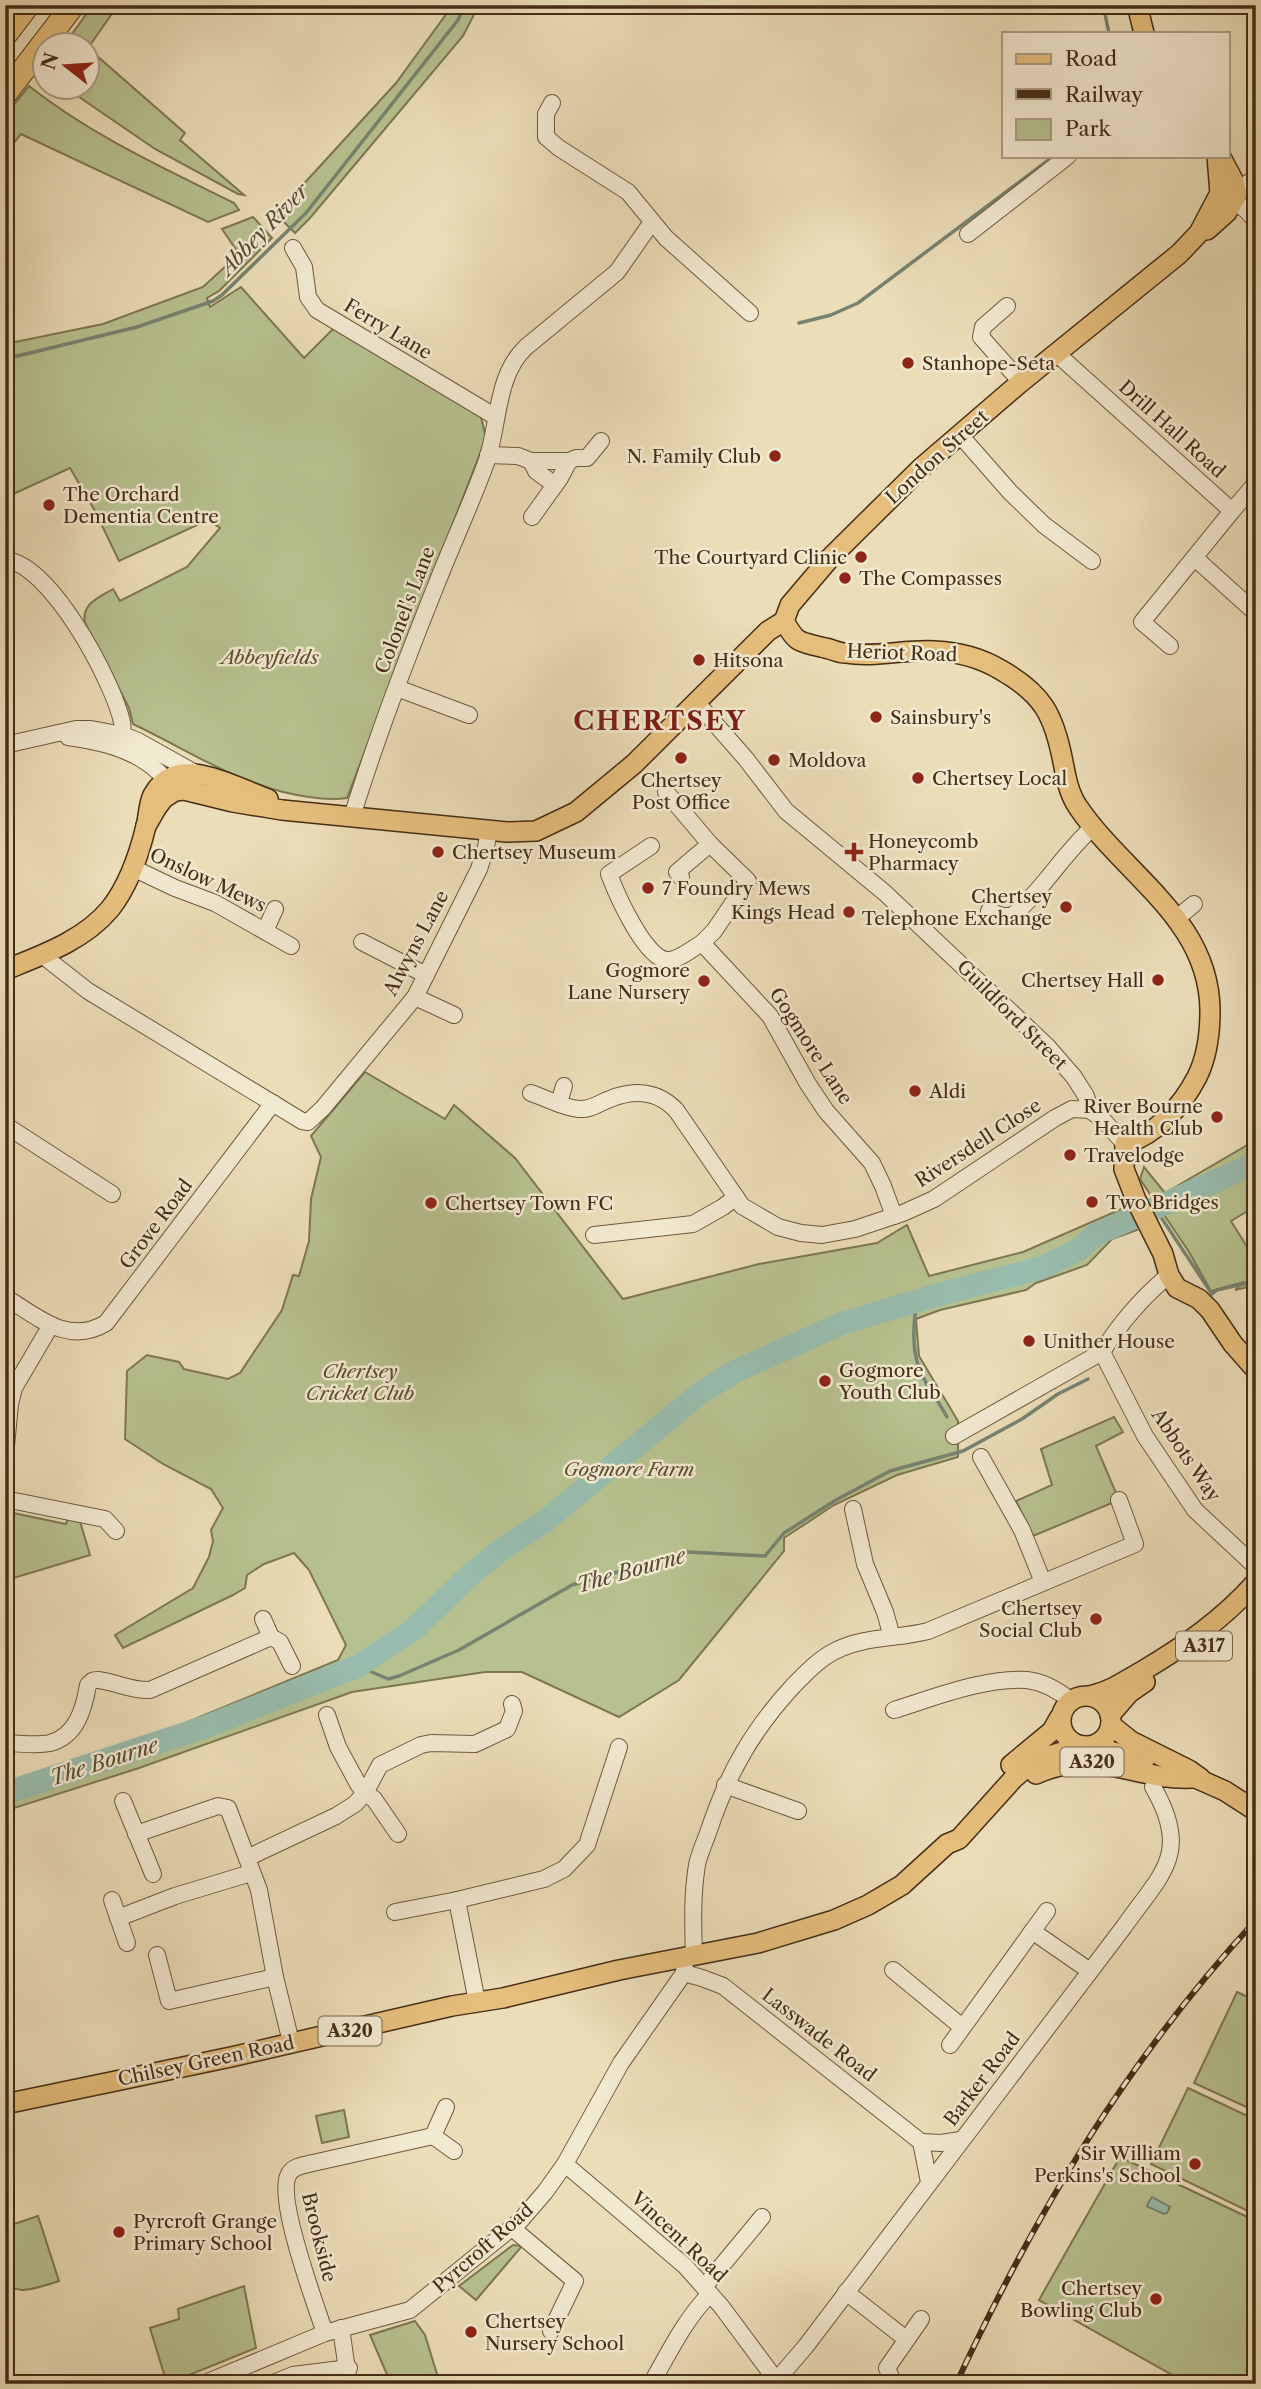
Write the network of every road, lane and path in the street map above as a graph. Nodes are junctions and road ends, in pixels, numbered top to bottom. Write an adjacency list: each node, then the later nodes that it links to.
1 (28, 5): 5 (highway)
2 (73, 5): 6 (highway)
3 (1137, 5): 4 (main road)
4 (1144, 32)
5 (5, 35)
6 (5, 94)
7 (552, 104): 12 (street)
8 (1065, 158): 14 (street)
9 (1220, 158): 11 (main road)
10 (1256, 179): 11 (street)
11 (1226, 200): 13 (street); 18 (main road, London Street)
12 (652, 222): 17 (street); 20 (street, Colonel's Lane)
13 (1256, 222)
14 (968, 234)
15 (293, 248): 20 (street, Ferry Lane)
16 (1007, 306): 19 (street)
17 (751, 312)
18 (1056, 353): 19 (main road, London Street); 28 (street, Drill Hall Road)
19 (1021, 382): 21 (main road, London Street)
20 (495, 423): 23 (street, Colonel's Lane); 24 (street, Ferry Lane)
21 (960, 435): 32 (street); 34 (main road, London Street)
22 (601, 441): 25 (street)
23 (488, 454): 24 (street); 36 (street, Colonel's Lane)
24 (524, 459): 25 (street); 27 (street, Ferry Lane)
25 (569, 461): 27 (street)
26 (1256, 483): 28 (street)
27 (555, 485): 29 (street)
28 (1232, 511): 30 (street)
29 (531, 517)
30 (1195, 558): 33 (street); 35 (street)
31 (5, 561): 39 (street)
32 (1092, 561)
33 (1256, 613)
34 (784, 621): 37 (main road, London Street); 48 (main road, Heriot Road)
35 (1170, 646)
36 (397, 688): 38 (street); 46 (street, Colonel's Lane)
37 (697, 703): 49 (main road, London Street); 71 (street, Guildford Street)
38 (468, 715)
39 (121, 741): 40 (street); 41 (street); 42 (street)
40 (5, 745)
41 (197, 774): 42 (main road); 45 (main road)
42 (167, 779): 43 (street); 47 (main road)
43 (184, 790): 45 (main road); 47 (main road)
44 (666, 792): 50 (street)
45 (302, 812): 46 (main road, London Street)
46 (352, 817): 49 (main road, London Street)
47 (146, 827): 52 (main road)
48 (1093, 827): 56 (street); 57 (main road, Heriot Road)
49 (489, 830): 64 (street, Alwyns Lane)
50 (710, 844): 53 (street); 60 (street)
51 (652, 846): 60 (street)
52 (133, 868): 58 (street, Onslow Mews); 62 (main road)
53 (681, 877)
54 (1194, 904): 57 (street)
55 (275, 909): 58 (street, Onslow Mews)
56 (989, 911)
57 (1177, 918): 73 (main road, Heriot Road)
58 (265, 931): 61 (street, Onslow Mews)
59 (362, 942): 64 (street)
60 (702, 943): 76 (street, Gogmore Lane)
61 (291, 946)
62 (42, 955): 63 (main road); 69 (street)
63 (5, 970)
64 (426, 975): 65 (street, Alwyns Lane)
65 (415, 997): 66 (street); 69 (street, Alwyns Lane)
66 (454, 1015)
67 (564, 1086): 70 (street)
68 (531, 1093): 70 (street, Riversdell Close)
69 (273, 1103): 80 (street, Grove Road)
70 (559, 1103): 75 (street, Riversdell Close)
71 (1090, 1110): 73 (street, Guildford Street); 76 (street, Riversdell Close)
72 (5, 1125): 74 (street)
73 (1125, 1144): 78 (main road)
74 (112, 1194)
75 (736, 1197): 76 (street, Riversdell Close); 77 (street)
76 (894, 1216)
77 (594, 1236)
78 (1169, 1275): 81 (street); 82 (main road)
79 (5, 1297): 80 (street, Grove Road)
80 (51, 1325): 84 (street)
81 (1102, 1352): 83 (street); 90 (street, Abbots Way)
82 (1256, 1370)
83 (954, 1436)
84 (5, 1457)
85 (981, 1457): 91 (street)
86 (5, 1499): 89 (street)
87 (1119, 1500): 91 (street)
88 (853, 1509): 96 (street)
89 (116, 1531)
90 (1256, 1567)
91 (1043, 1582): 96 (street)
92 (1256, 1582): 99 (main road, A317)
93 (1256, 1601): 102 (main road, A317)
94 (263, 1619): 95 (street)
95 (271, 1637): 97 (street); 103 (street)
96 (892, 1637): 107 (street)
97 (292, 1666)
98 (512, 1704): 109 (street)
99 (1074, 1705): 100 (street); 102 (main road, A320); 104 (main road, A320); 116 (main road, A320)
100 (894, 1710)
101 (327, 1715): 109 (street)
102 (1111, 1720): 104 (main road, A320); 106 (main road, A320)
103 (5, 1743)
104 (1087, 1746): 106 (main road, A320); 111 (main road, A320)
105 (619, 1747): 120 (street)
106 (1199, 1778): 111 (main road, A320); 113 (main road, A320)
107 (725, 1785): 112 (street); 127 (street)
108 (1153, 1787): 129 (street, Barker Road)
109 (365, 1793): 115 (street); 117 (street)
110 (123, 1801): 114 (street)
111 (993, 1802): 116 (main road, A320)
112 (798, 1811)
113 (1256, 1811)
114 (136, 1834): 117 (street); 118 (street)
115 (398, 1835)
116 (947, 1844): 127 (main road, A320)
117 (249, 1865): 123 (street); 130 (street)
118 (153, 1874)
119 (112, 1900): 123 (street)
120 (457, 1900): 122 (street); 131 (street)
121 (1047, 1911): 124 (street)
122 (396, 1912)
123 (118, 1918): 125 (street)
124 (1032, 1931): 129 (street); 132 (street)
125 (127, 1943)
126 (157, 1955): 130 (street)
127 (687, 1962): 131 (main road, Chilsey Green Road / A320); 139 (street, Lasswade Road); 141 (street, Pyrcroft Road)
128 (893, 1970): 132 (street)
129 (1090, 1971): 138 (street, Barker Road)
130 (275, 1977): 133 (street)
131 (477, 2002): 133 (main road, Chilsey Green Road / A320)
132 (962, 2027): 134 (street)
133 (291, 2042): 135 (main road, Chilsey Green Road / A320)
134 (950, 2045)
135 (5, 2104)
136 (446, 2107): 137 (street)
137 (433, 2136): 140 (street); 150 (street, Brookside)
138 (961, 2140): 139 (street); 142 (street, Barker Road)
139 (921, 2142): 142 (street)
140 (454, 2151)
141 (565, 2164): 144 (street, Pyrcroft Road); 145 (street, Vincent Road)
142 (929, 2182): 146 (street, Barker Road)
143 (762, 2217): 145 (street)
144 (512, 2228): 148 (street, Pyrcroft Road); 149 (street)
145 (707, 2290): 153 (street, Vincent Road); 156 (street)
146 (846, 2292): 151 (street); 153 (street, Barker Road)
147 (921, 2319): 151 (street)
148 (341, 2328): 150 (street, Pyrcroft Road); 152 (street)
149 (551, 2331)
150 (325, 2333): 154 (street, Pyrcroft Road)
151 (906, 2339): 157 (street)
152 (349, 2376): 155 (street)
153 (778, 2382)
154 (203, 2384)
155 (271, 2384)
156 (651, 2384)
157 (894, 2384)

